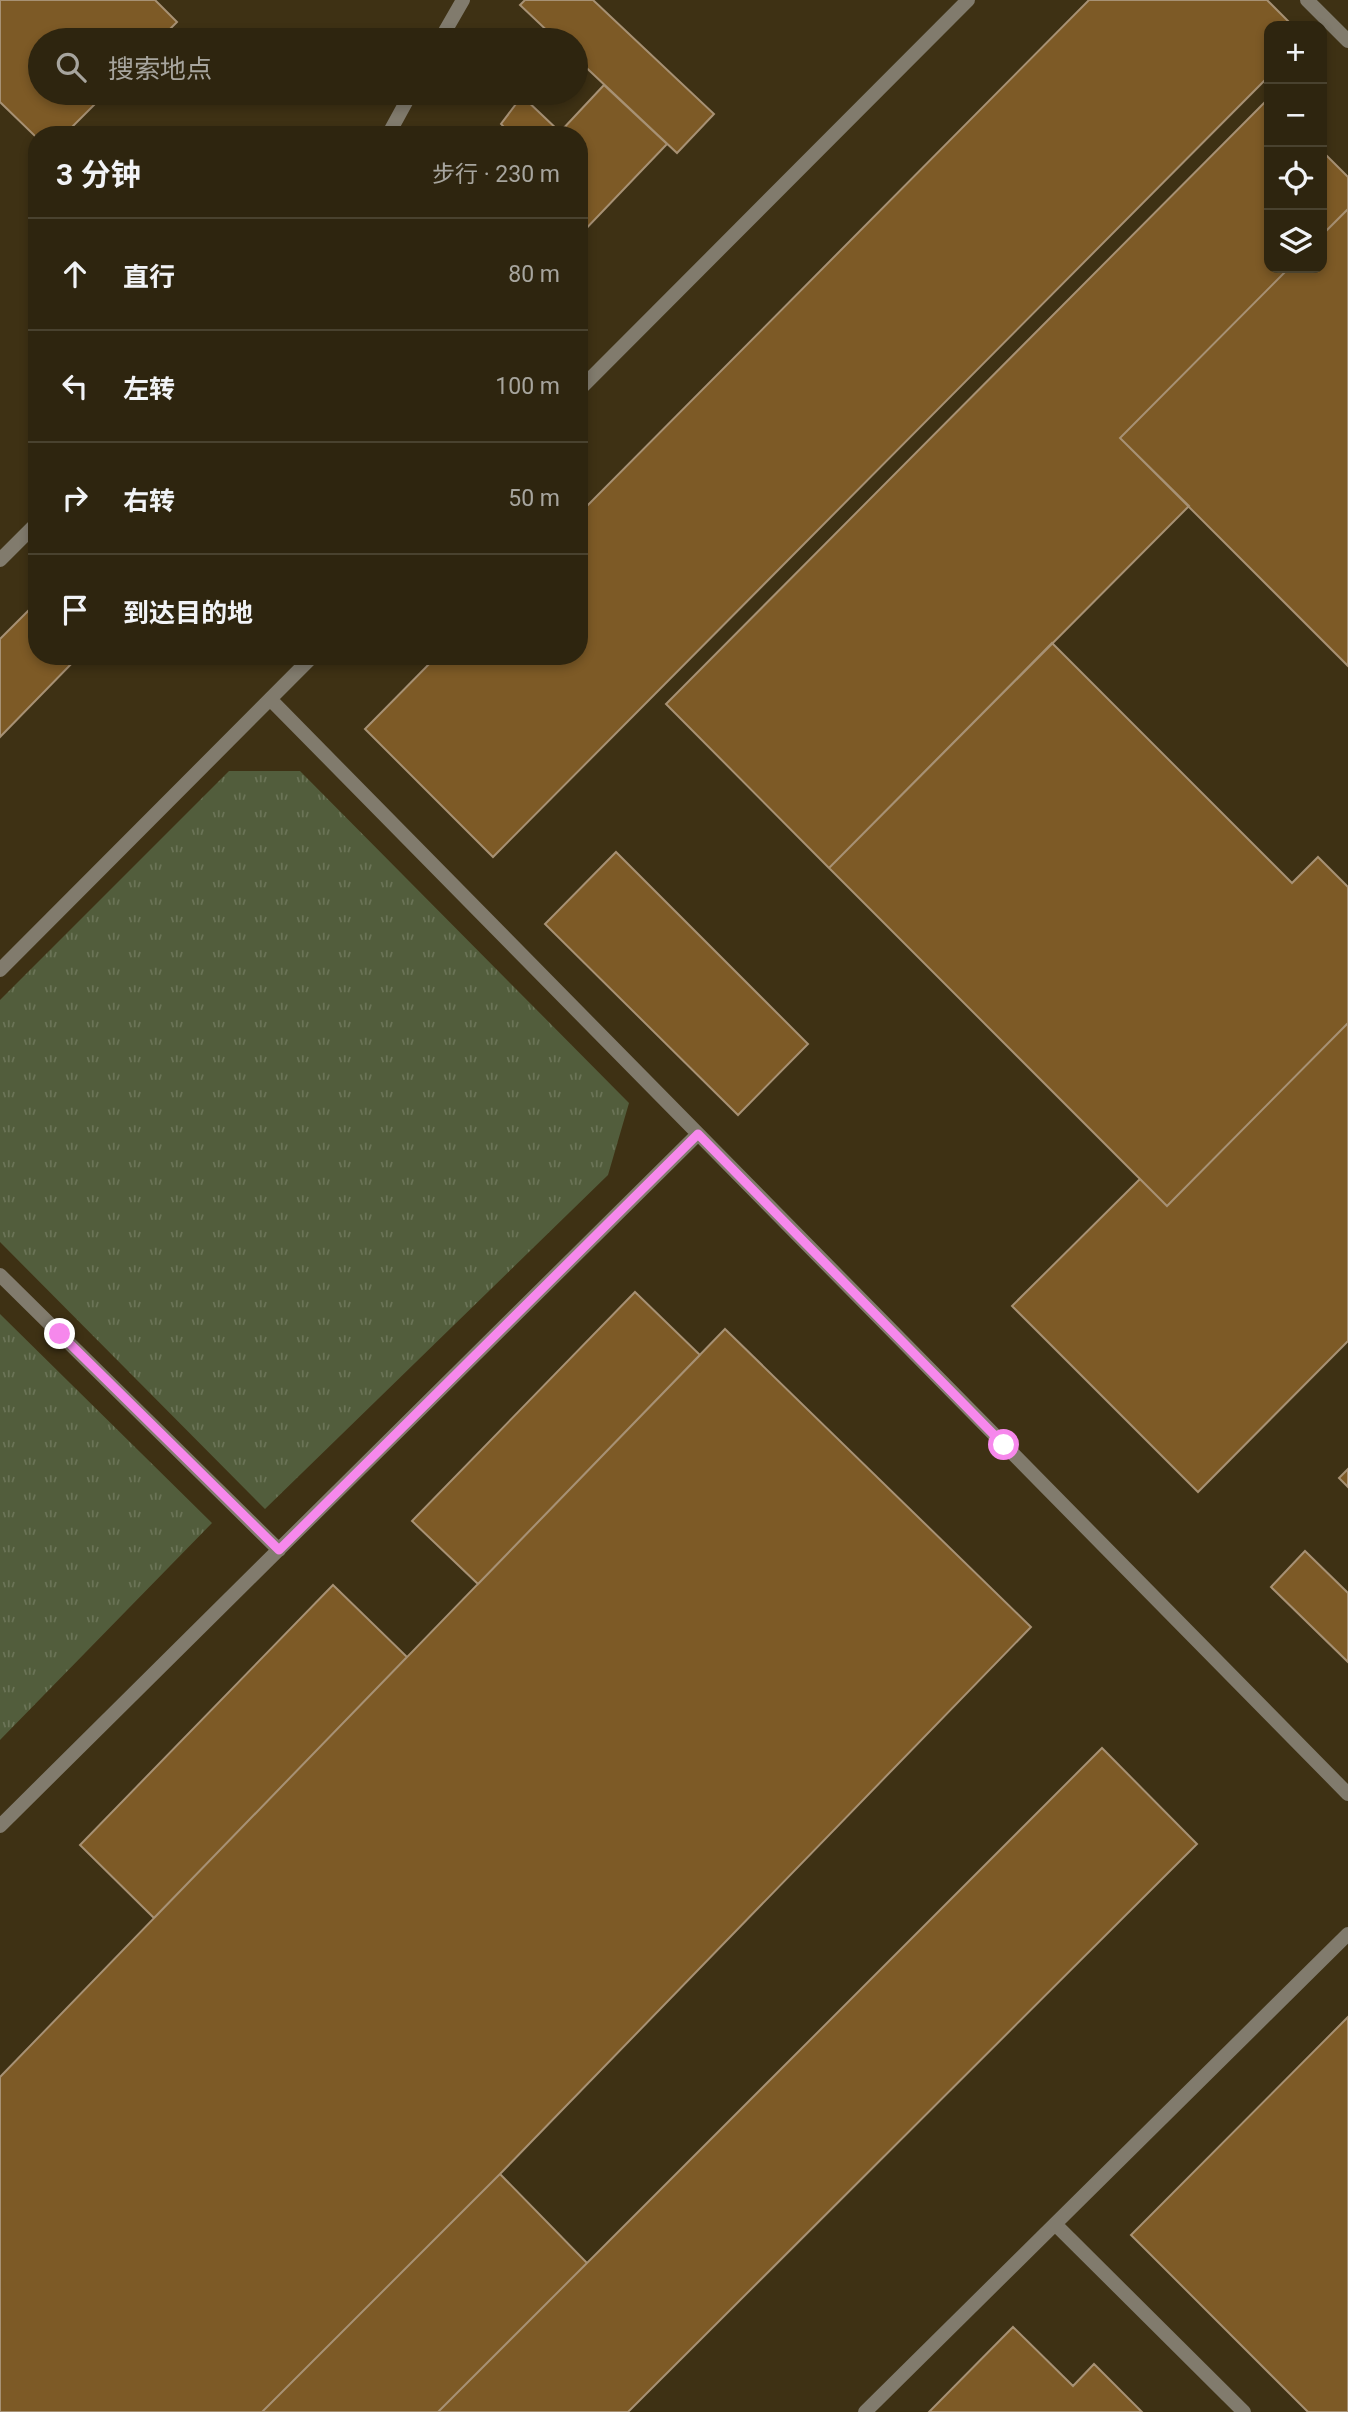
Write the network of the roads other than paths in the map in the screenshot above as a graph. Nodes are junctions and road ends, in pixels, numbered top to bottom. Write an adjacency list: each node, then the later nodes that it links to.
1 (463, 0): 4 (lane)
2 (968, 0): 8 (lane)
3 (1307, 0): 5 (lane)
4 (447, 28)
5 (1348, 41)
6 (404, 105): 7 (lane)
7 (393, 126)
8 (588, 381)
9 (28, 532): 10 (lane)
10 (0, 560)
11 (304, 665): 12 (lane)
12 (270, 699): 13 (lane); 14 (lane)
13 (0, 970)
14 (698, 1134): 16 (lane); 17 (lane)
15 (0, 1275): 16 (lane)
16 (279, 1550): 18 (lane)
17 (1348, 1794)
18 (0, 1826)
19 (1348, 1934): 20 (lane)
20 (1055, 2224): 21 (lane); 22 (lane)
21 (865, 2412)
22 (1244, 2412)

